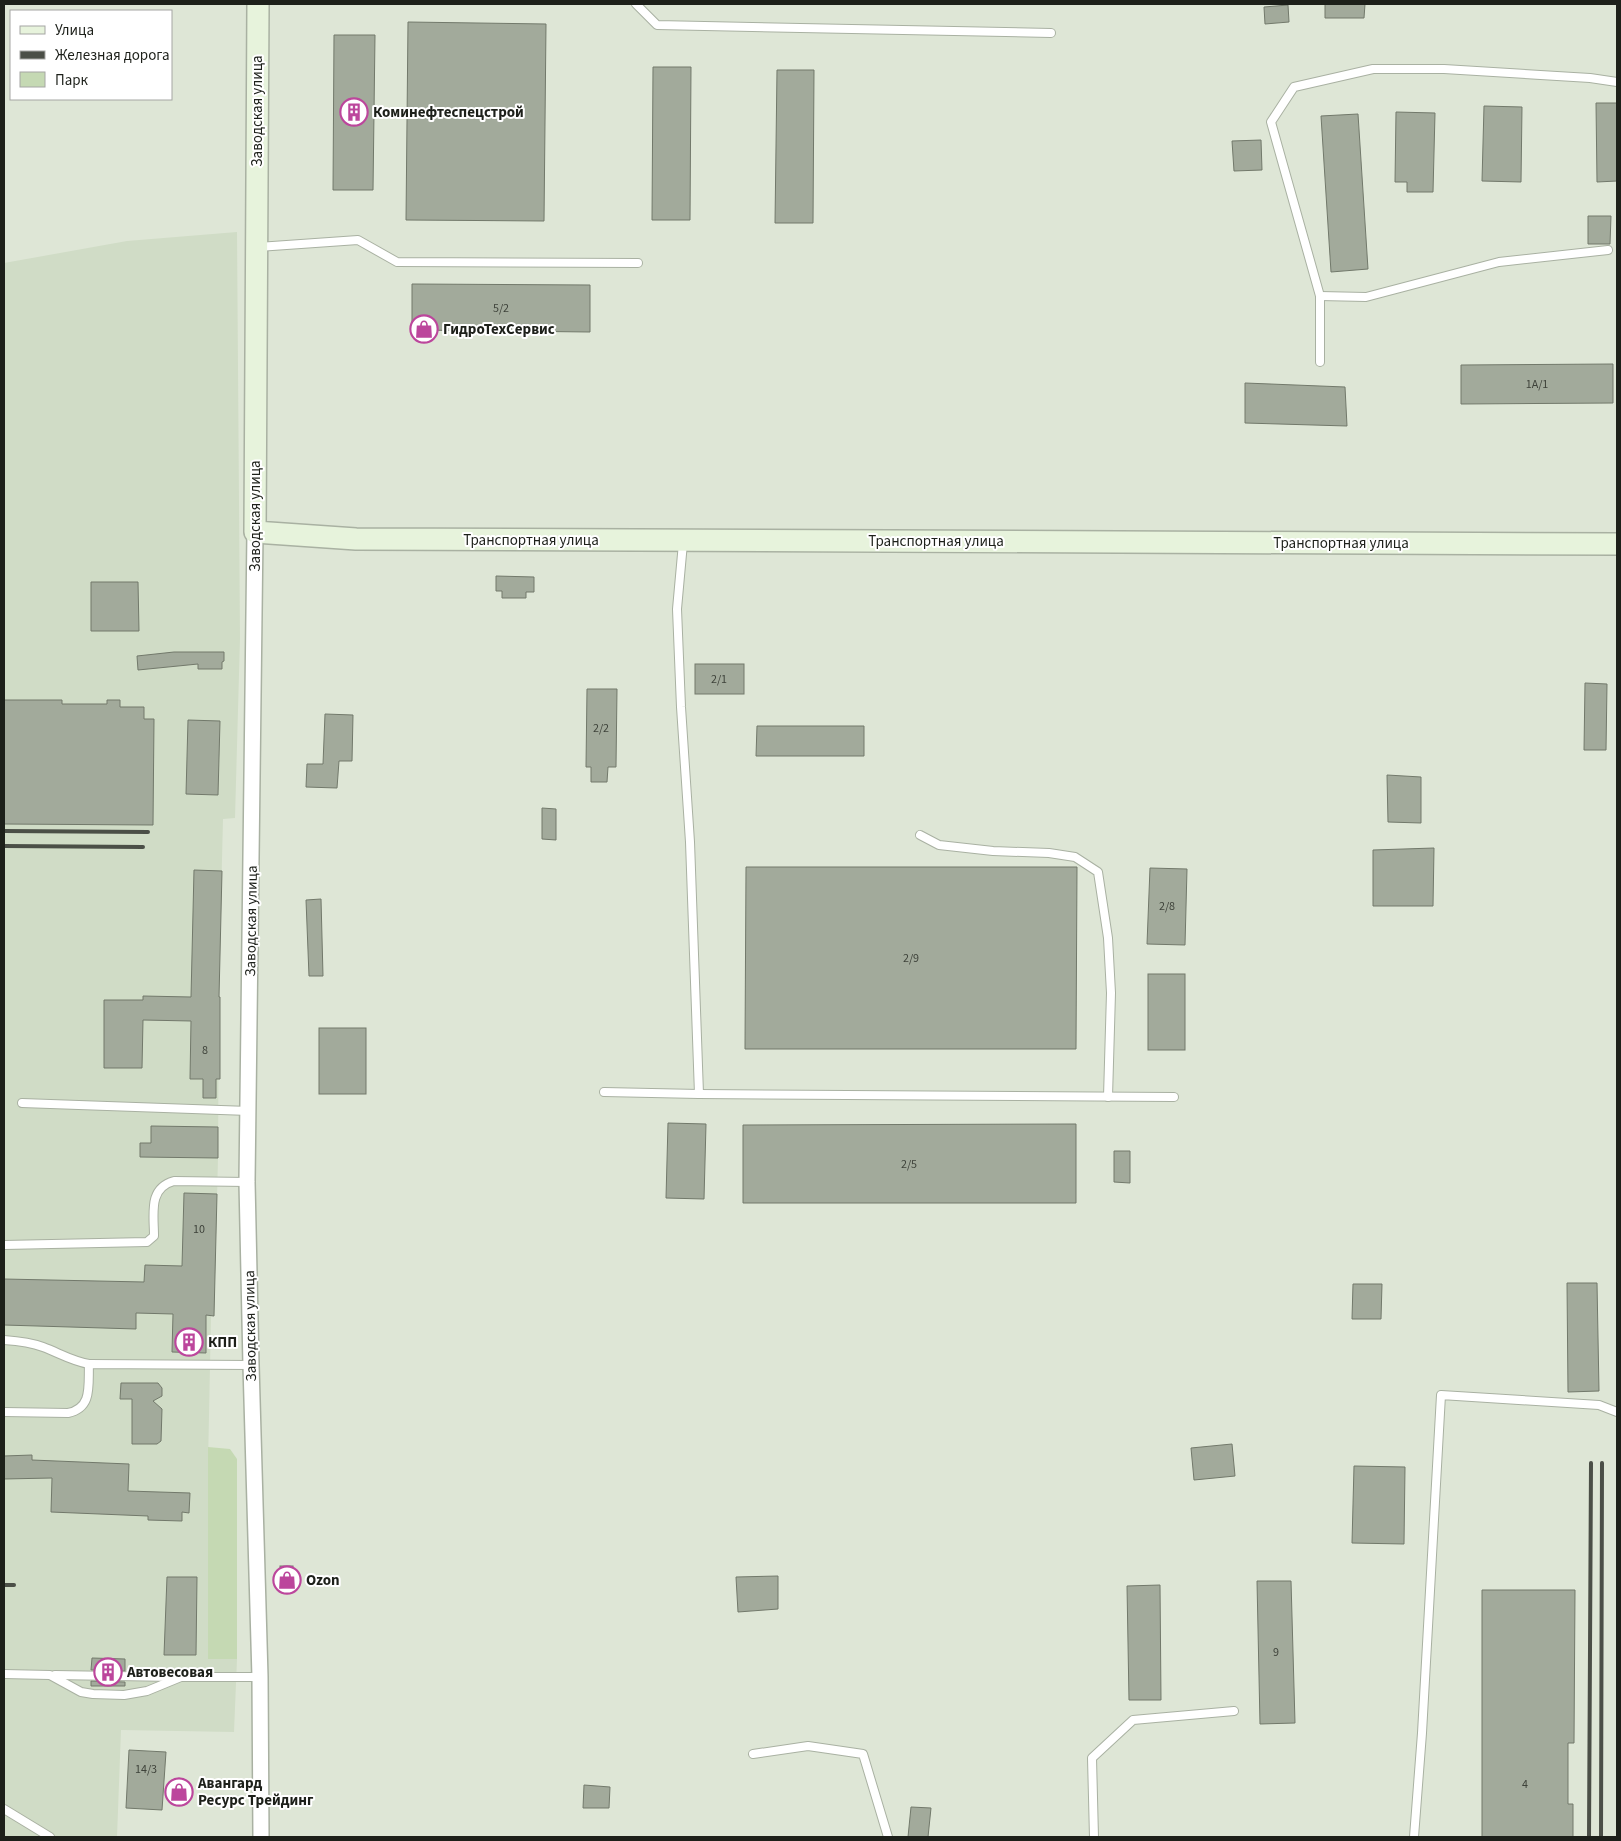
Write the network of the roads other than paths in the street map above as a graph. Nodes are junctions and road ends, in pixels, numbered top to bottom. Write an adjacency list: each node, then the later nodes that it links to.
1 (258, 4): 5 (street, Заводская улица)
2 (636, 4): 3 (lane)
3 (1051, 33)
4 (1617, 82): 8 (lane)
5 (256, 247): 7 (lane); 10 (street, Заводская улица)
6 (1608, 250): 8 (lane)
7 (638, 263)
8 (1320, 296): 9 (lane)
9 (1320, 362)
10 (255, 532): 11 (street, Транспортная улица); 19 (street, Заводская улица)
11 (683, 541): 12 (street, Транспортная улица); 15 (lane)
12 (1617, 544)
13 (920, 835): 16 (lane)
14 (604, 1092): 15 (lane)
15 (699, 1094): 16 (lane)
16 (1108, 1097): 17 (lane)
17 (1174, 1097)
18 (22, 1103): 19 (lane)
19 (249, 1111): 20 (street, Заводская улица)
20 (248, 1182): 21 (lane); 24 (street, Заводская улица)
21 (4, 1245)
22 (4, 1340): 23 (lane)
23 (89, 1364): 24 (lane); 25 (lane)
24 (250, 1365): 30 (street, Заводская улица)
25 (4, 1412)
26 (1617, 1412): 38 (lane)
27 (4, 1674): 28 (lane)
28 (50, 1675): 29 (lane); 29 (lane)
29 (181, 1677): 30 (lane)
30 (260, 1677): 35 (street, Заводская улица)
31 (1234, 1711): 37 (lane)
32 (754, 1754): 36 (lane)
33 (4, 1809): 34 (lane)
34 (50, 1837)
35 (261, 1837)
36 (888, 1837)
37 (1094, 1837)
38 (1414, 1837)

